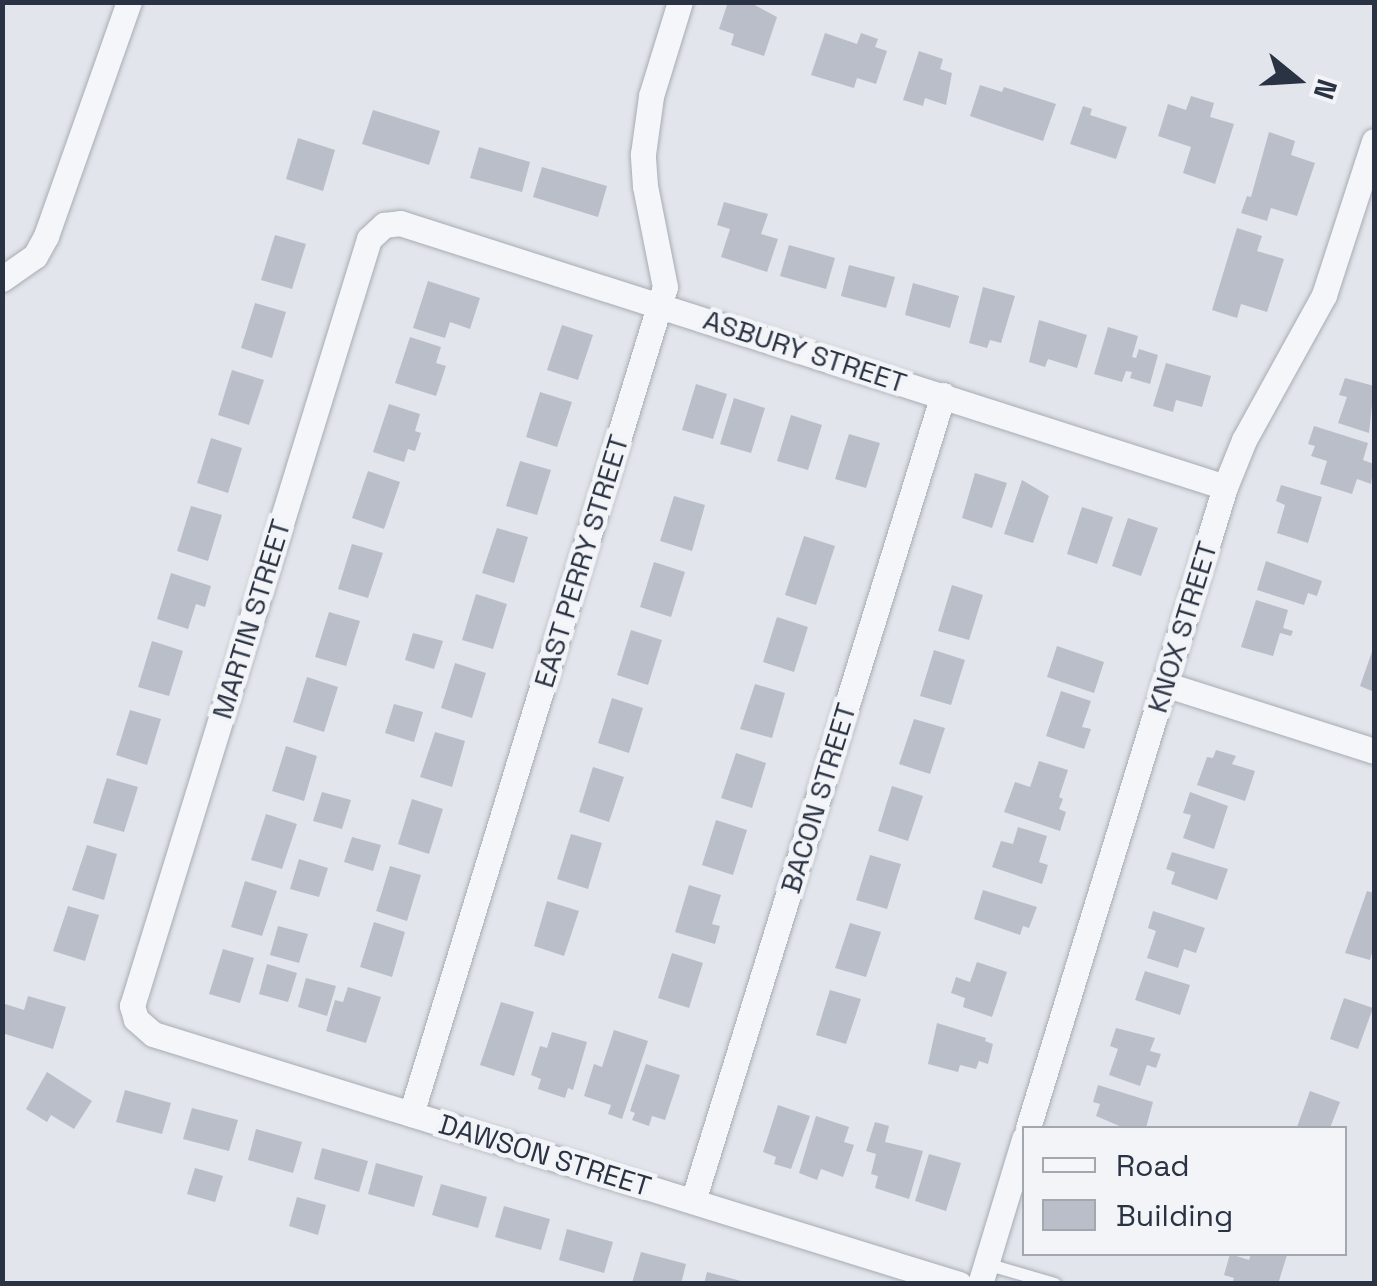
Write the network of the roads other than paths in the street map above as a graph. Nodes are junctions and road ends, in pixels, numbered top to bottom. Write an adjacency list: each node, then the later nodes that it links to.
1 (129, 2): 5 (street)
2 (680, 2): 6 (street, EAST PERRY STREET)
3 (1374, 141): 8 (street, KNOX STREET)
4 (384, 225): 6 (street, ASBURY STREET); 11 (street, MARTIN STREET)
5 (5, 278)
6 (660, 306): 7 (street, ASBURY STREET); 12 (street, EAST PERRY STREET)
7 (944, 395): 8 (street, ASBURY STREET); 15 (street, BACON STREET)
8 (1225, 487): 9 (street, KNOX STREET)
9 (1164, 684): 10 (street); 13 (street, KNOX STREET)
10 (1374, 750)
11 (136, 1019): 12 (street, DAWSON STREET)
12 (411, 1114): 15 (street, DAWSON STREET)
13 (1029, 1126)
14 (1022, 1146): 16 (street)
15 (694, 1201): 17 (street, DAWSON STREET)
16 (983, 1274): 18 (lane)
17 (959, 1284)
18 (1055, 1284)

